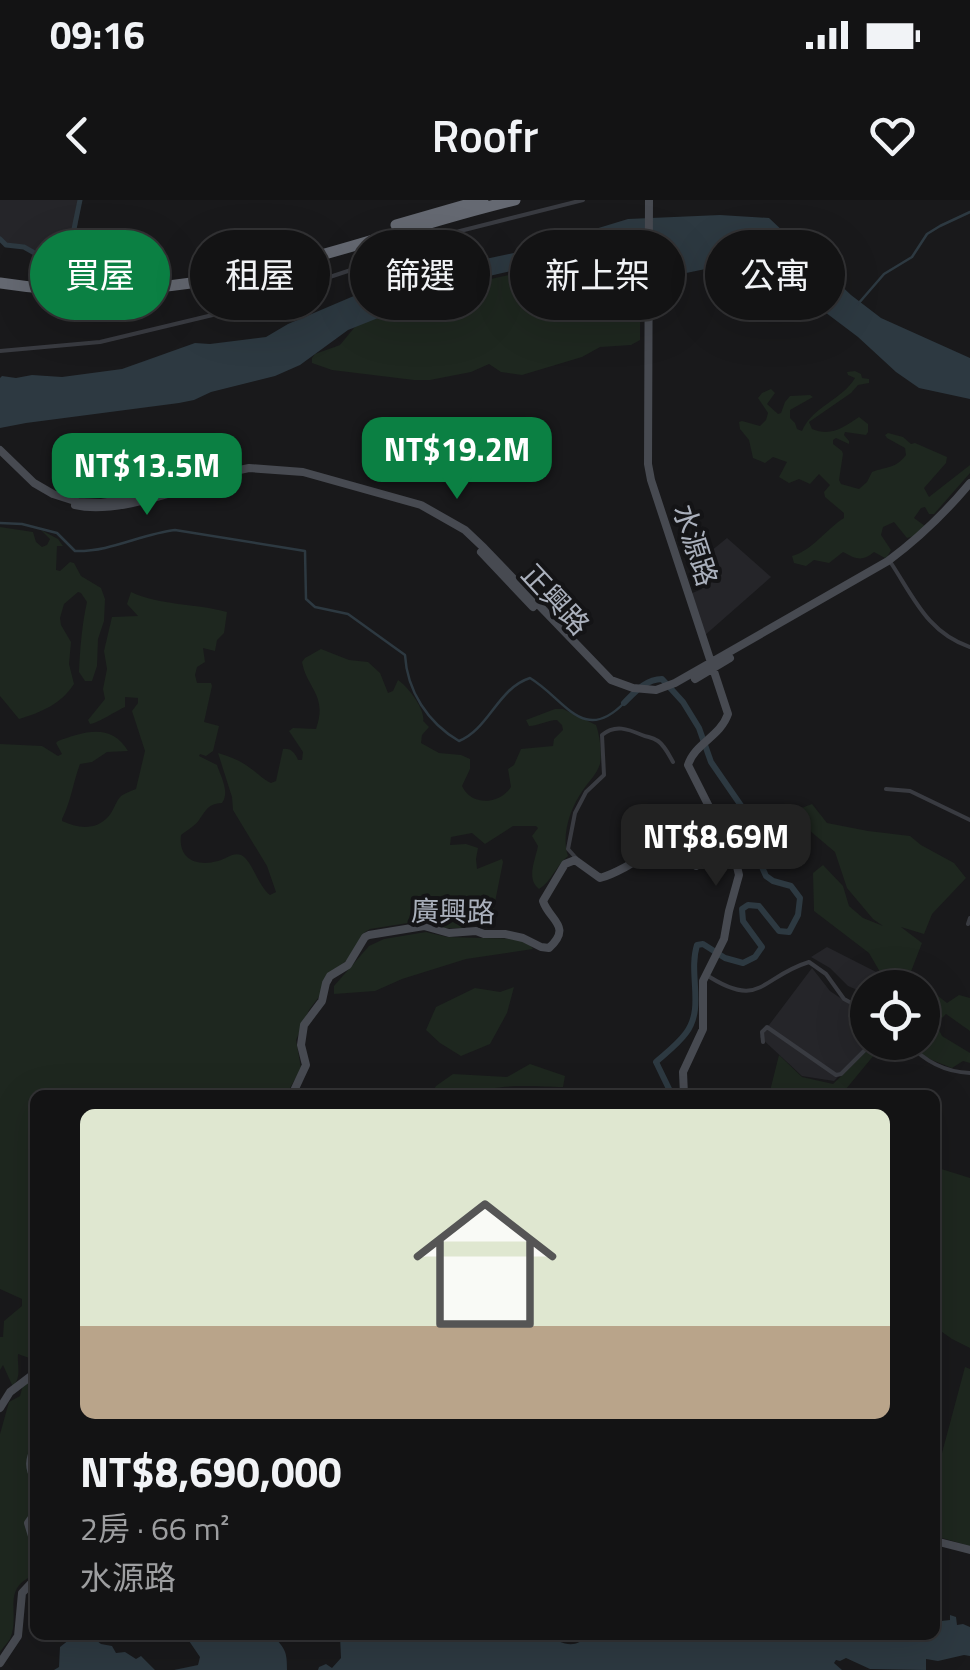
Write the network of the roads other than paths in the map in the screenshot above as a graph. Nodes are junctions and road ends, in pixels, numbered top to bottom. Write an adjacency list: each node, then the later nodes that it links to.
1 (483, 200): 5 (highway)
2 (515, 200): 6 (highway)
3 (583, 200): 7 (street)
4 (649, 200): 12 (main road, 水源路)
5 (0, 275)
6 (0, 283)
7 (0, 350)
8 (0, 453): 13 (main road, 正興路); 13 (main road, 正興路)
9 (970, 487): 10 (main road); 12 (main road)
10 (891, 563): 11 (street); 12 (main road)
11 (970, 647)
12 (712, 667): 13 (main road); 17 (main road, 水源路)
13 (639, 691)
14 (673, 762): 18 (street)
15 (886, 789): 16 (street)
16 (970, 820)
17 (722, 832): 18 (main road); 19 (main road)
18 (580, 862): 25 (main road, 廣興路)
19 (705, 974): 20 (street); 26 (main road)
20 (850, 1002)
21 (764, 1042): 22 (street)
22 (855, 1060)
23 (925, 1060): 24 (street)
24 (970, 1072)
25 (294, 1090)
26 (684, 1090)
27 (30, 1377): 28 (main road)
28 (0, 1408)
29 (940, 1542): 30 (main road)
30 (970, 1550)
31 (30, 1585): 32 (main road)
32 (0, 1663)

